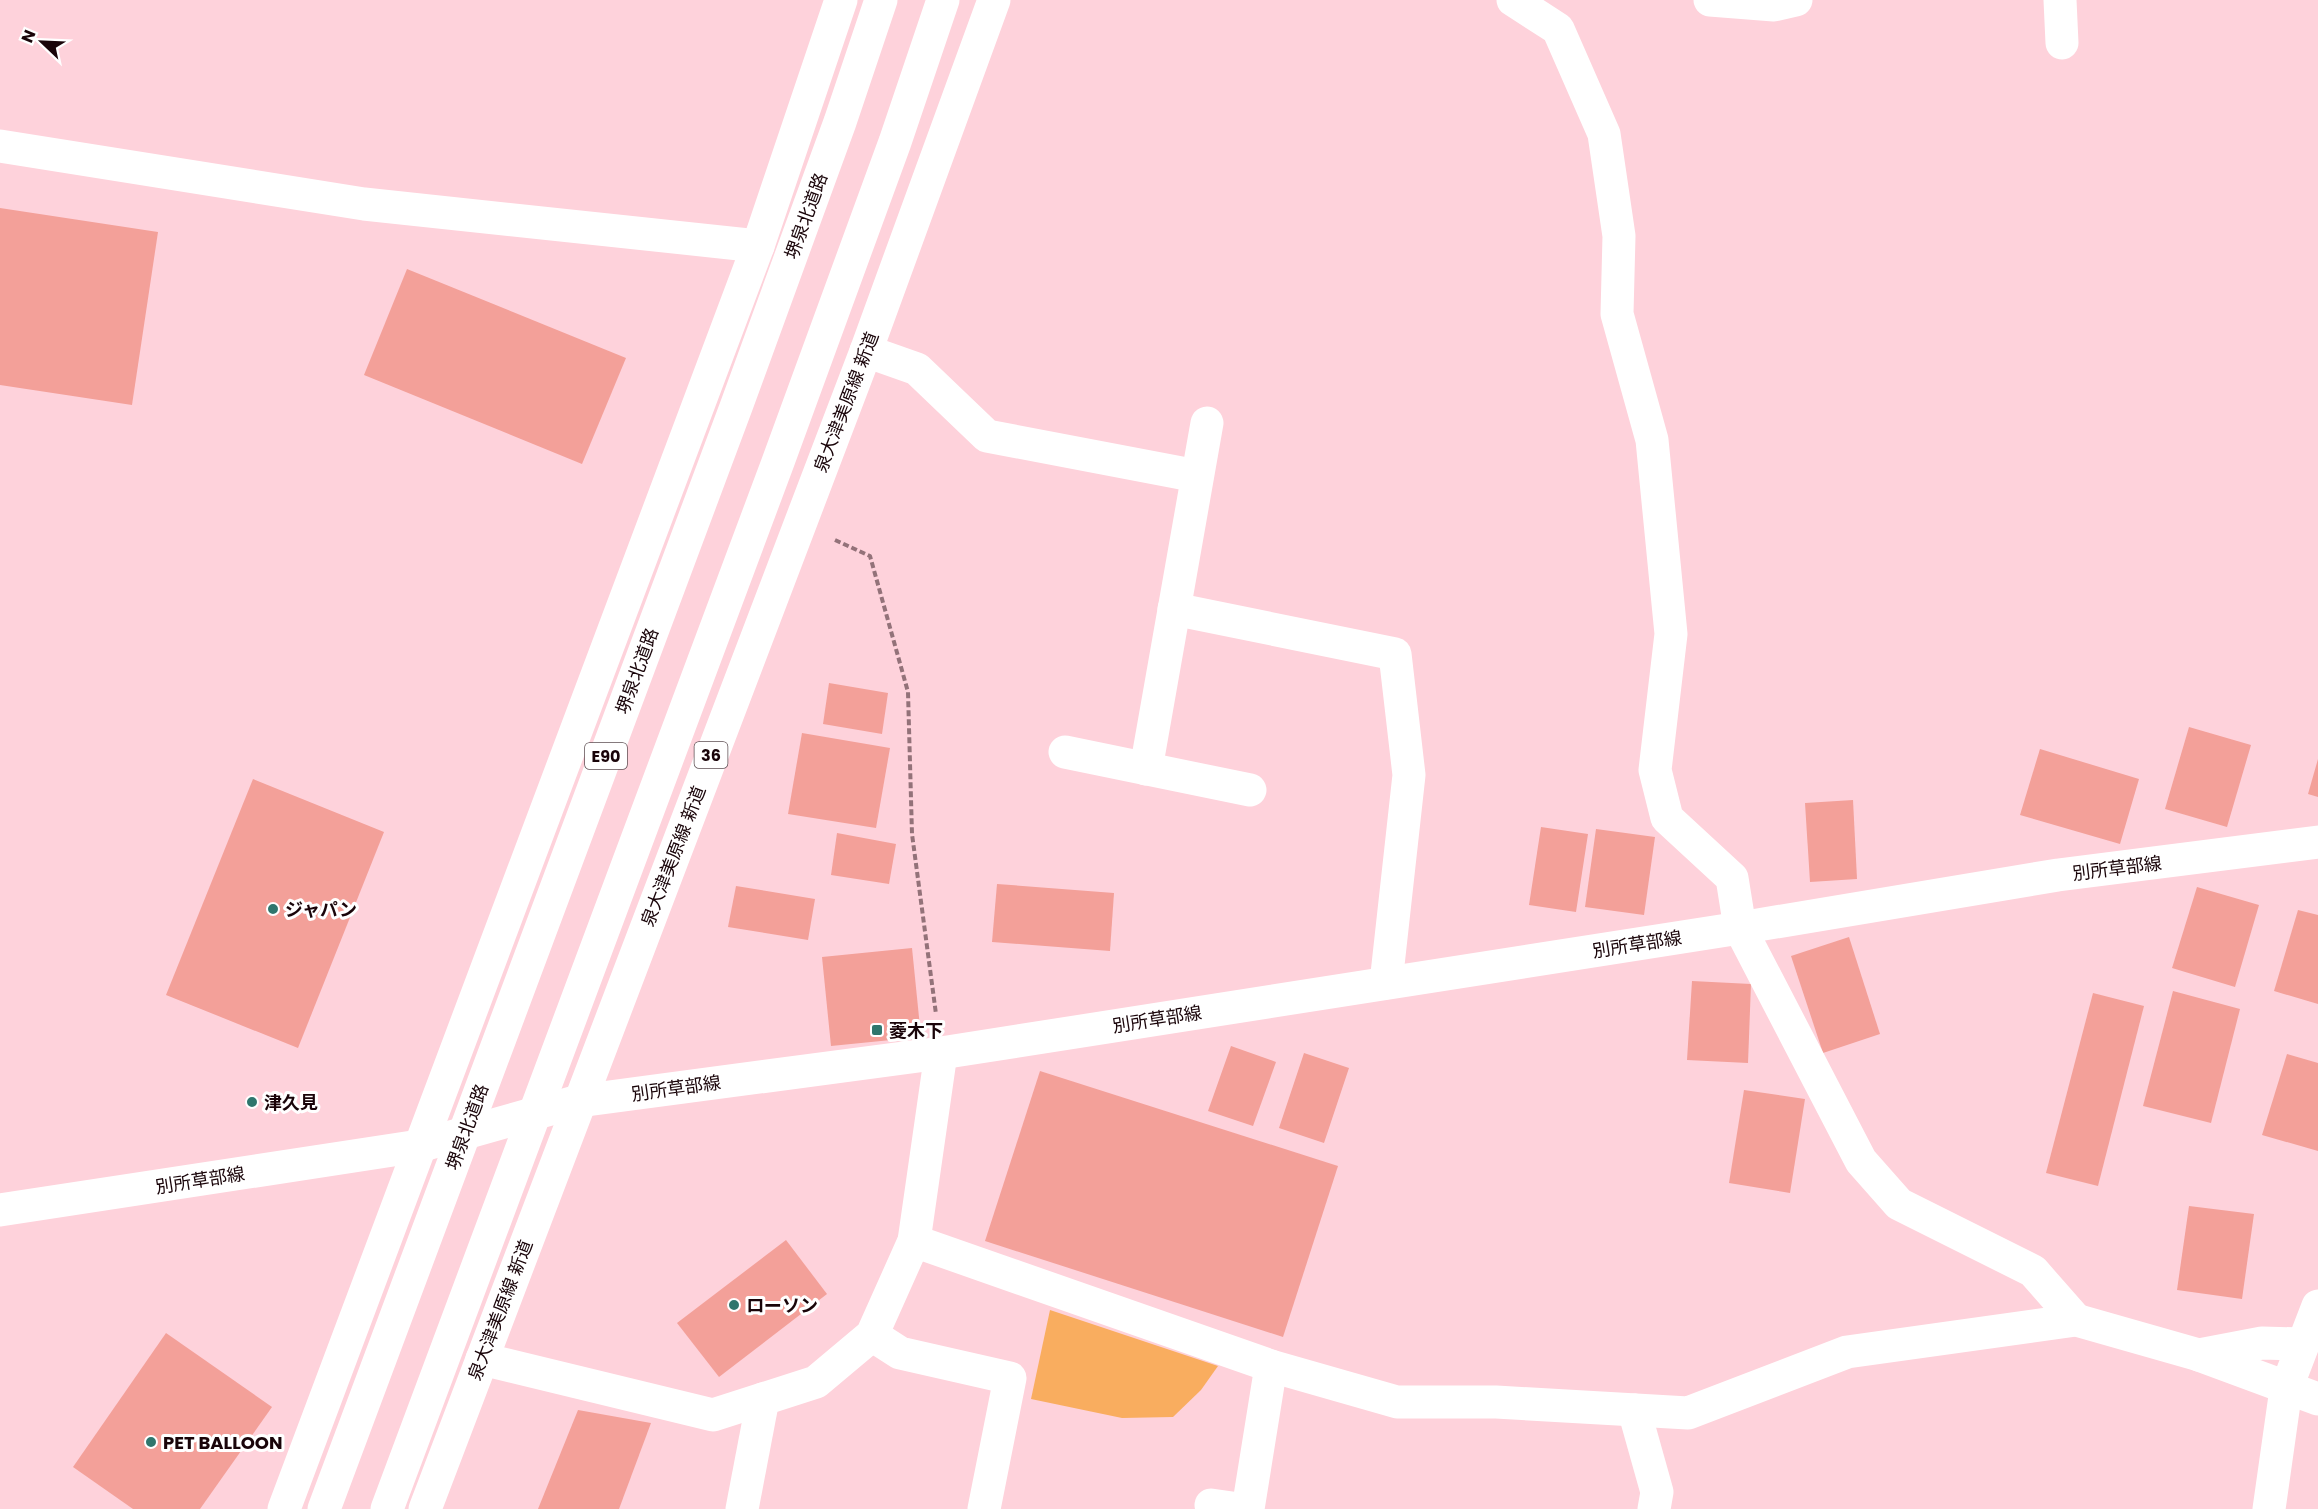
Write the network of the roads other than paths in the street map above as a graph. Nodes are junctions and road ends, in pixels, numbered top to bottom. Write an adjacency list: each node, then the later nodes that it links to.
1 (841, 0): 11 (main road)
2 (881, 0): 39 (main road, 堺泉北道路 / E90)
3 (943, 0): 40 (main road)
4 (994, 0): 12 (main road, 泉大津美原線 新道 / 36)
5 (1513, 0): 20 (main road)
6 (1710, 0): 7 (main road)
7 (1796, 0)
8 (2060, 0): 9 (main road)
9 (2062, 43)
10 (0, 146): 11 (main road)
11 (758, 246): 24 (main road)
12 (866, 351): 14 (main road); 23 (main road, 泉大津美原線 新道 / 36)
13 (1207, 423): 14 (main road)
14 (1197, 476): 15 (main road)
15 (1174, 609): 17 (main road); 21 (main road)
16 (1065, 752): 17 (main road)
17 (1146, 769): 18 (main road)
18 (1250, 790)
19 (2318, 842): 20 (main road, 別所草部線)
20 (1740, 928): 21 (main road, 別所草部線); 28 (main road)
21 (1386, 983): 22 (main road, 別所草部線)
22 (941, 1053): 23 (main road, 別所草部線); 26 (main road)
23 (579, 1101): 24 (main road, 別所草部線); 32 (main road, 泉大津美原線 新道 / 36)
24 (419, 1146): 25 (main road, 別所草部線); 38 (main road)
25 (0, 1210)
26 (914, 1241): 29 (main road); 33 (main road)
27 (2318, 1306): 30 (main road)
28 (2076, 1320): 31 (main road); 37 (main road)
29 (872, 1335): 35 (main road); 43 (main road)
30 (2303, 1344): 31 (main road); 34 (main road)
31 (2199, 1355): 34 (main road)
32 (482, 1359): 35 (main road); 41 (main road, 泉大津美原線 新道 / 36)
33 (1271, 1366): 37 (main road); 44 (main road)
34 (2286, 1389): 36 (main road); 46 (main road)
35 (763, 1399): 42 (main road)
36 (2318, 1399)
37 (1634, 1410): 45 (main road)
38 (284, 1509)
39 (324, 1509)
40 (387, 1509)
41 (425, 1509)
42 (742, 1509)
43 (984, 1509)
44 (1248, 1509)
45 (1654, 1509)
46 (2269, 1509)

